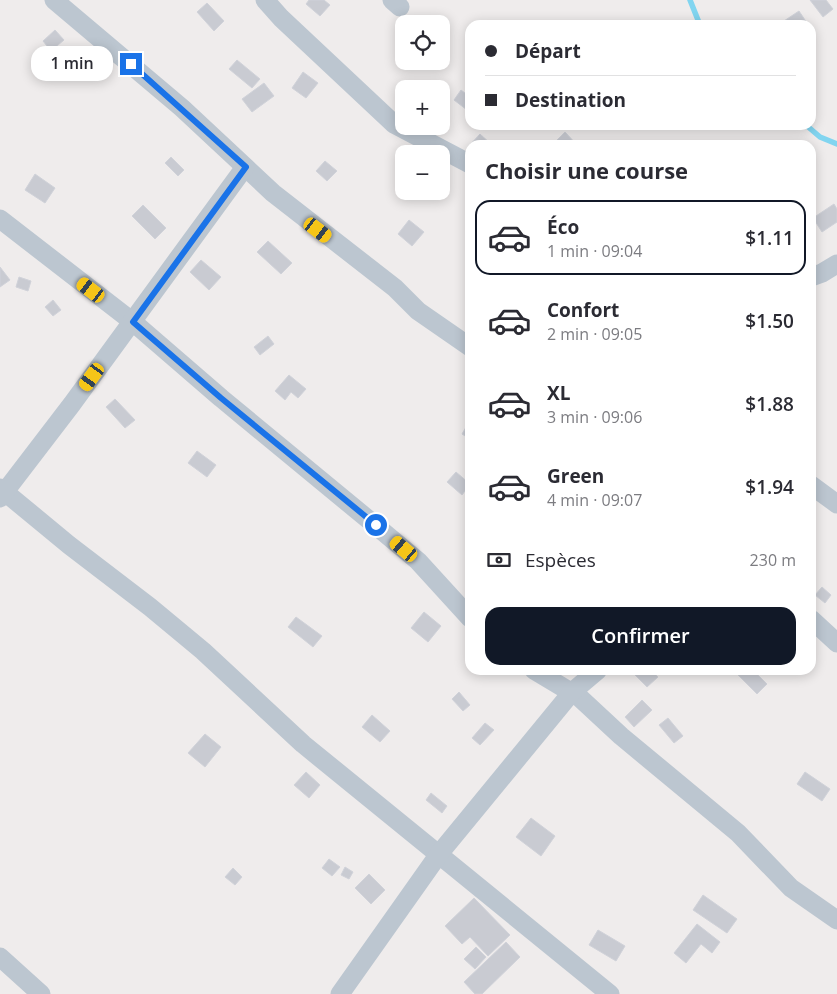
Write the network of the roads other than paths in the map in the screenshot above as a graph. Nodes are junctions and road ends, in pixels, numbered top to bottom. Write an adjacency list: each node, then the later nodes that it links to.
1 (54, 0): 4 (street)
2 (265, 0): 3 (street)
3 (465, 161)
4 (246, 167): 8 (street); 9 (street)
5 (0, 219): 8 (street)
6 (837, 264): 7 (street)
7 (816, 275)
8 (133, 322): 11 (street); 13 (street)
9 (465, 344)
10 (816, 489): 12 (street)
11 (1, 492): 19 (street)
12 (837, 504)
13 (465, 613)
14 (816, 624): 15 (street)
15 (837, 643)
16 (543, 675): 18 (street)
17 (592, 675): 18 (street)
18 (572, 692): 19 (street); 20 (street)
19 (439, 854): 23 (street); 24 (street)
20 (837, 920)
21 (0, 957): 22 (street)
22 (41, 994)
23 (340, 994)
24 (610, 994)

